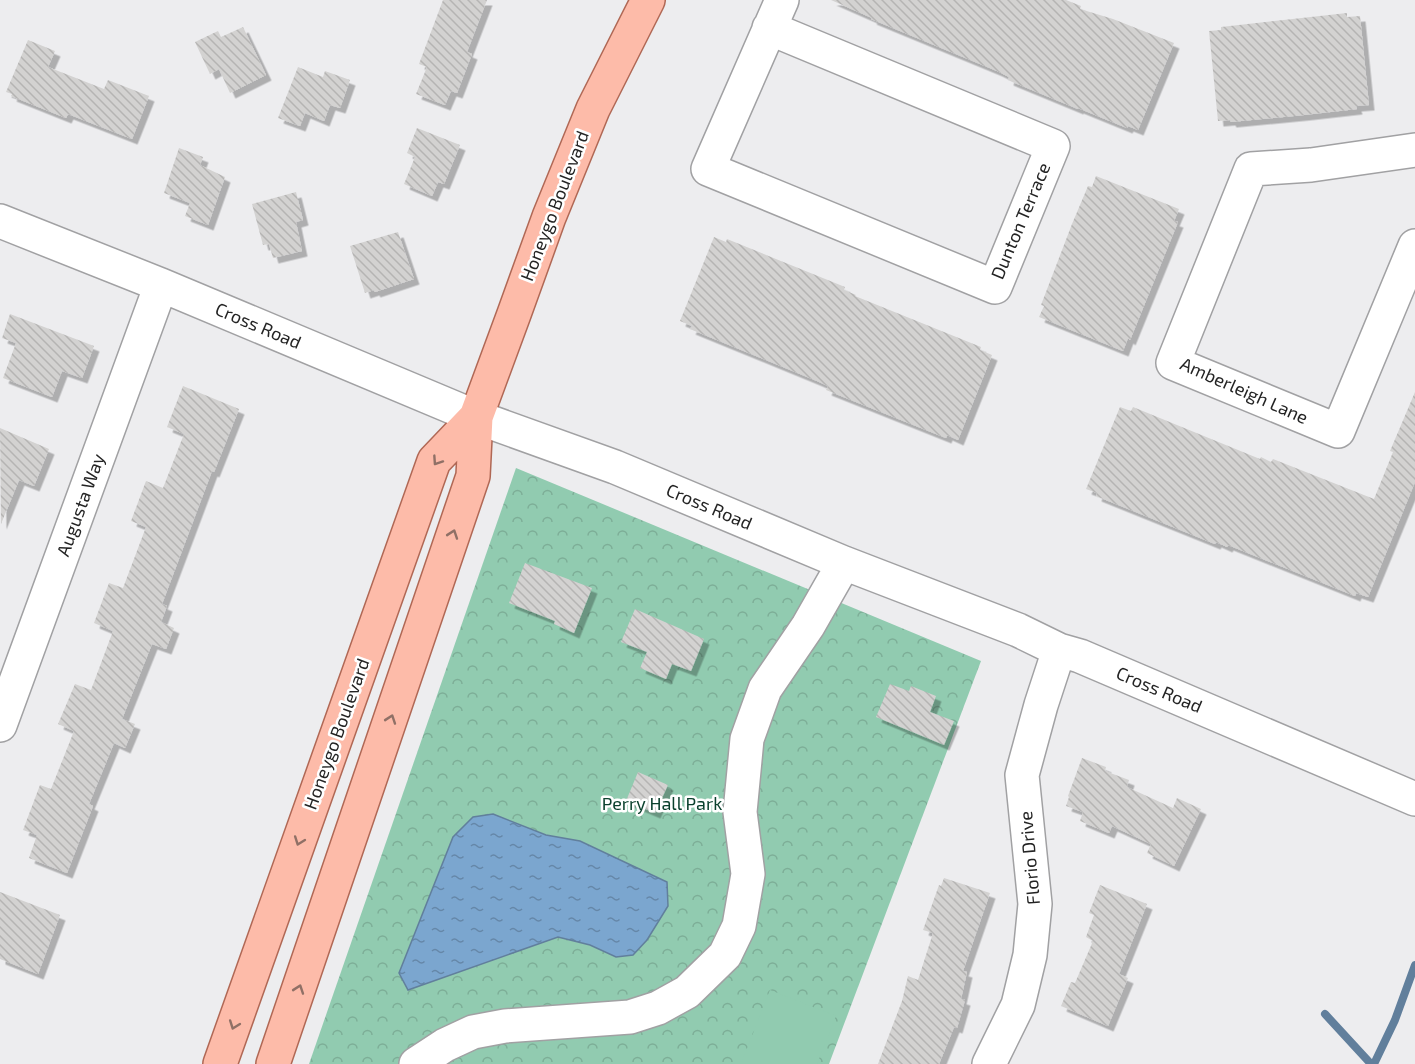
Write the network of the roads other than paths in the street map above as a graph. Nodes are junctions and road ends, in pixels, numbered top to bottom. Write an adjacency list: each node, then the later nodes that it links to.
1 (648, 0): 7 (main road, Honeygo Boulevard)
2 (776, 14): 2 (street, Dunton Terrace)
3 (1415, 150): 5 (street, Amberleigh Lane)
4 (0, 221): 6 (street, Cross Road)
5 (1415, 246)
6 (161, 285): 7 (street, Cross Road); 10 (street, Augusta Way)
7 (476, 417): 8 (street, Cross Road); 12 (main road, Honeygo Boulevard, one-way to 12); 13 (main road, Honeygo Boulevard, one-way to 7)
8 (844, 563): 9 (street, Cross Road); 14 (street)
9 (1059, 650): 11 (street, Cross Road); 15 (street, Florio Drive)
10 (0, 725)
11 (1415, 799)
12 (220, 1064)
13 (273, 1064)
14 (416, 1064)
15 (989, 1064)

